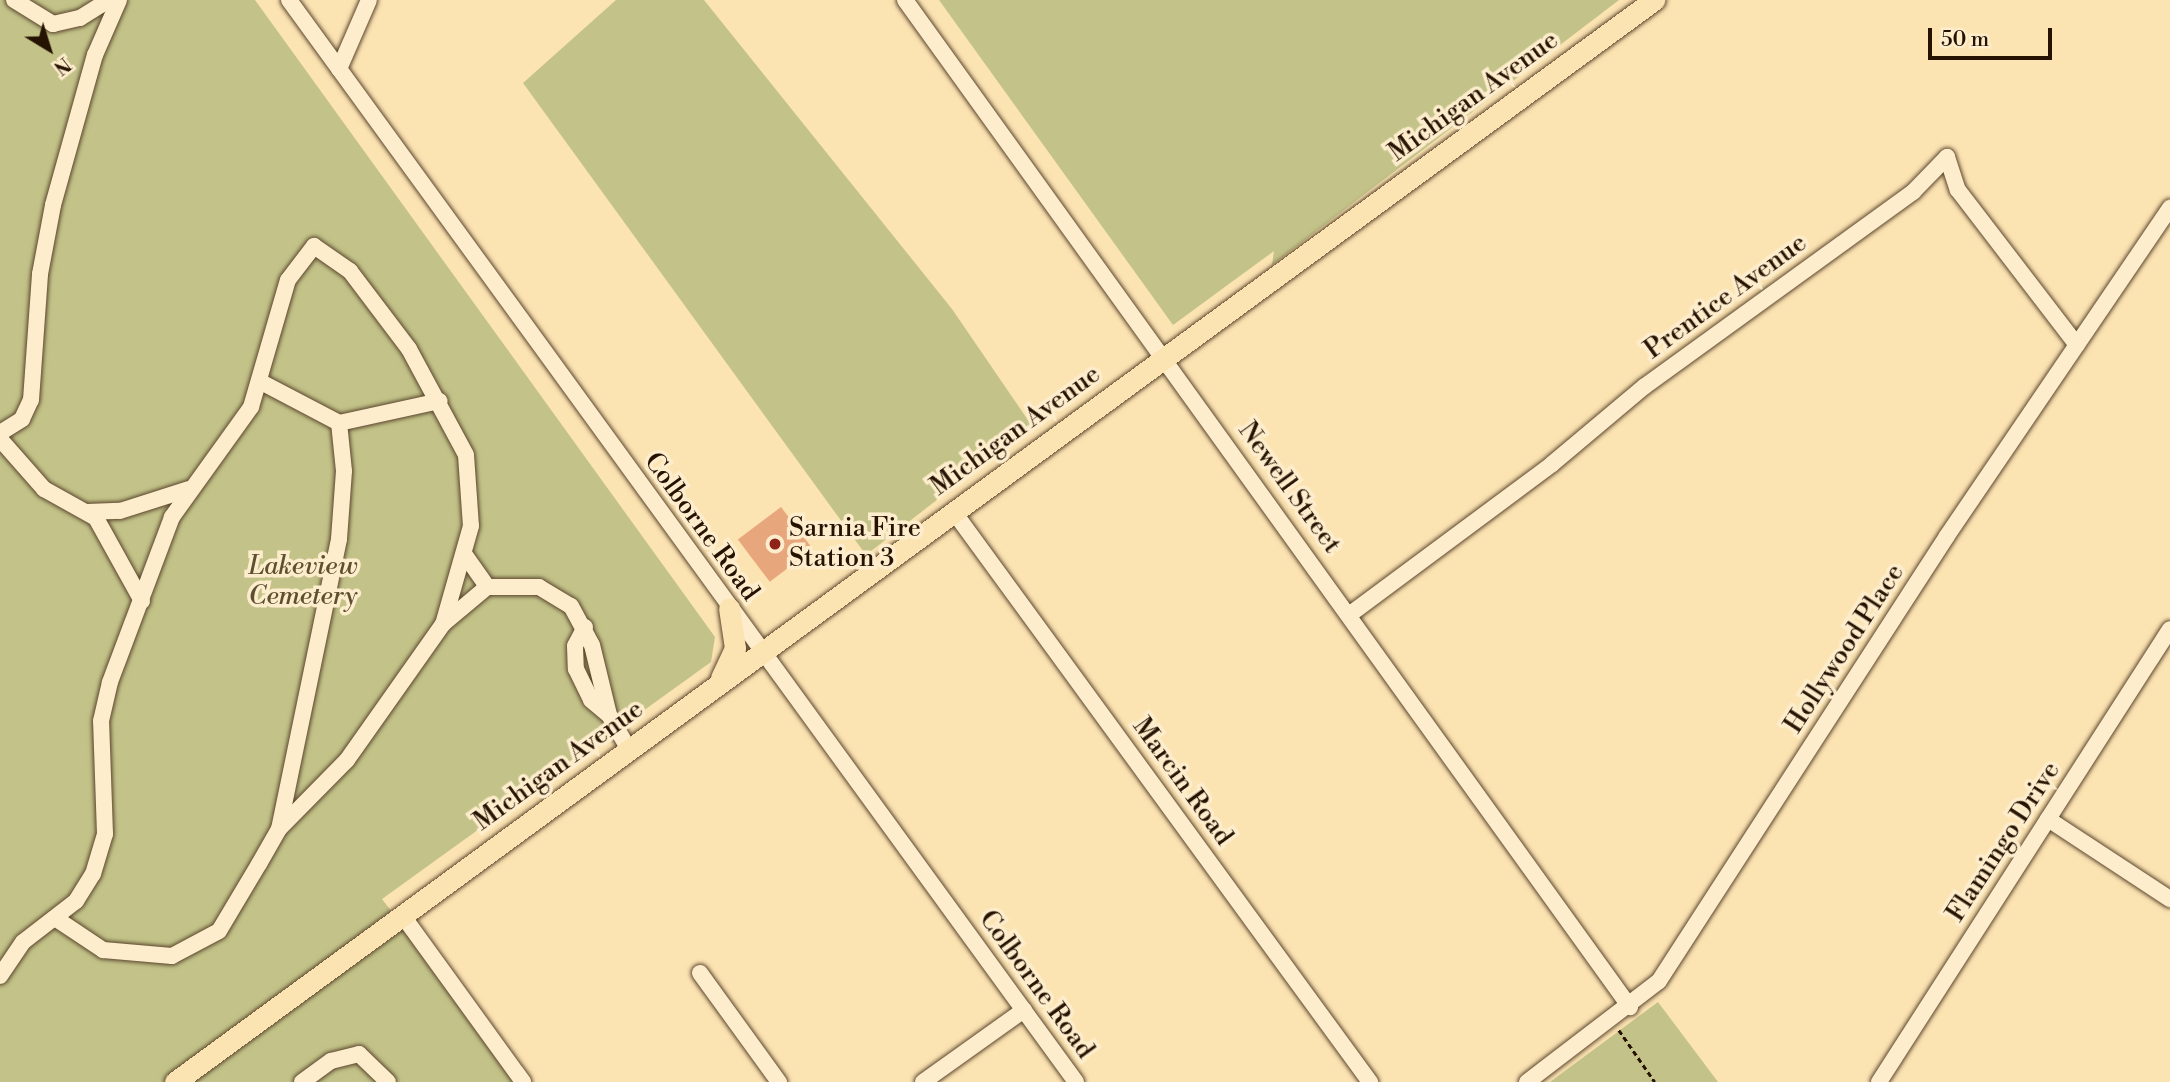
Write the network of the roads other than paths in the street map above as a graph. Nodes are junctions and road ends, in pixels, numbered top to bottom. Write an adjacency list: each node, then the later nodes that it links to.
1 (13, 0): 2 (street)
2 (109, 0)
3 (119, 0): 15 (street)
4 (289, 0): 8 (street, Colborne Road)
5 (369, 0): 8 (street)
6 (905, 0): 11 (street, Newell Street)
7 (1654, 0): 11 (main road, Michigan Avenue)
8 (339, 69): 23 (street, Colborne Road)
9 (2170, 208): 10 (street, Hollywood Place)
10 (2077, 345): 24 (street, Prentice Avenue); 39 (street, Hollywood Place)
11 (1164, 357): 19 (main road, Michigan Avenue); 24 (street, Newell Street)
12 (261, 382): 13 (street); 14 (street); 17 (street)
13 (440, 401): 14 (street); 20 (street)
14 (339, 422): 31 (street)
15 (0, 433)
16 (0, 439): 18 (street)
17 (194, 486): 18 (street); 22 (street)
18 (87, 512): 22 (street)
19 (954, 512): 27 (main road, Michigan Avenue); 48 (street, Marcin Road)
20 (465, 555): 21 (street); 25 (street)
21 (487, 587): 25 (street); 29 (street)
22 (142, 601): 34 (street)
23 (729, 608): 27 (street, Colborne Road); 28 (main road)
24 (1349, 614): 39 (street, Newell Street)
25 (443, 624): 31 (street)
26 (2170, 628): 30 (street, Flamingo Drive)
27 (762, 652): 28 (main road, Michigan Avenue); 40 (street, Colborne Road)
28 (716, 685): 29 (main road, Michigan Avenue)
29 (629, 749): 33 (main road, Michigan Avenue)
30 (2048, 819): 32 (street); 50 (street, Flamingo Drive)
31 (279, 830): 34 (street)
32 (2170, 899)
33 (403, 916): 41 (main road, Michigan Avenue); 44 (street)
34 (55, 918): 35 (street)
35 (23, 942): 36 (street); 38 (street)
36 (0, 952)
37 (700, 973): 45 (street)
38 (0, 976)
39 (1630, 1007): 49 (street, Hollywood Place)
40 (1024, 1010): 46 (street); 47 (street, Colborne Road)
41 (180, 1081)
42 (302, 1082): 43 (street)
43 (388, 1082)
44 (523, 1082)
45 (779, 1082)
46 (923, 1082)
47 (1076, 1082)
48 (1370, 1082)
49 (1527, 1082)
50 (1880, 1082)

